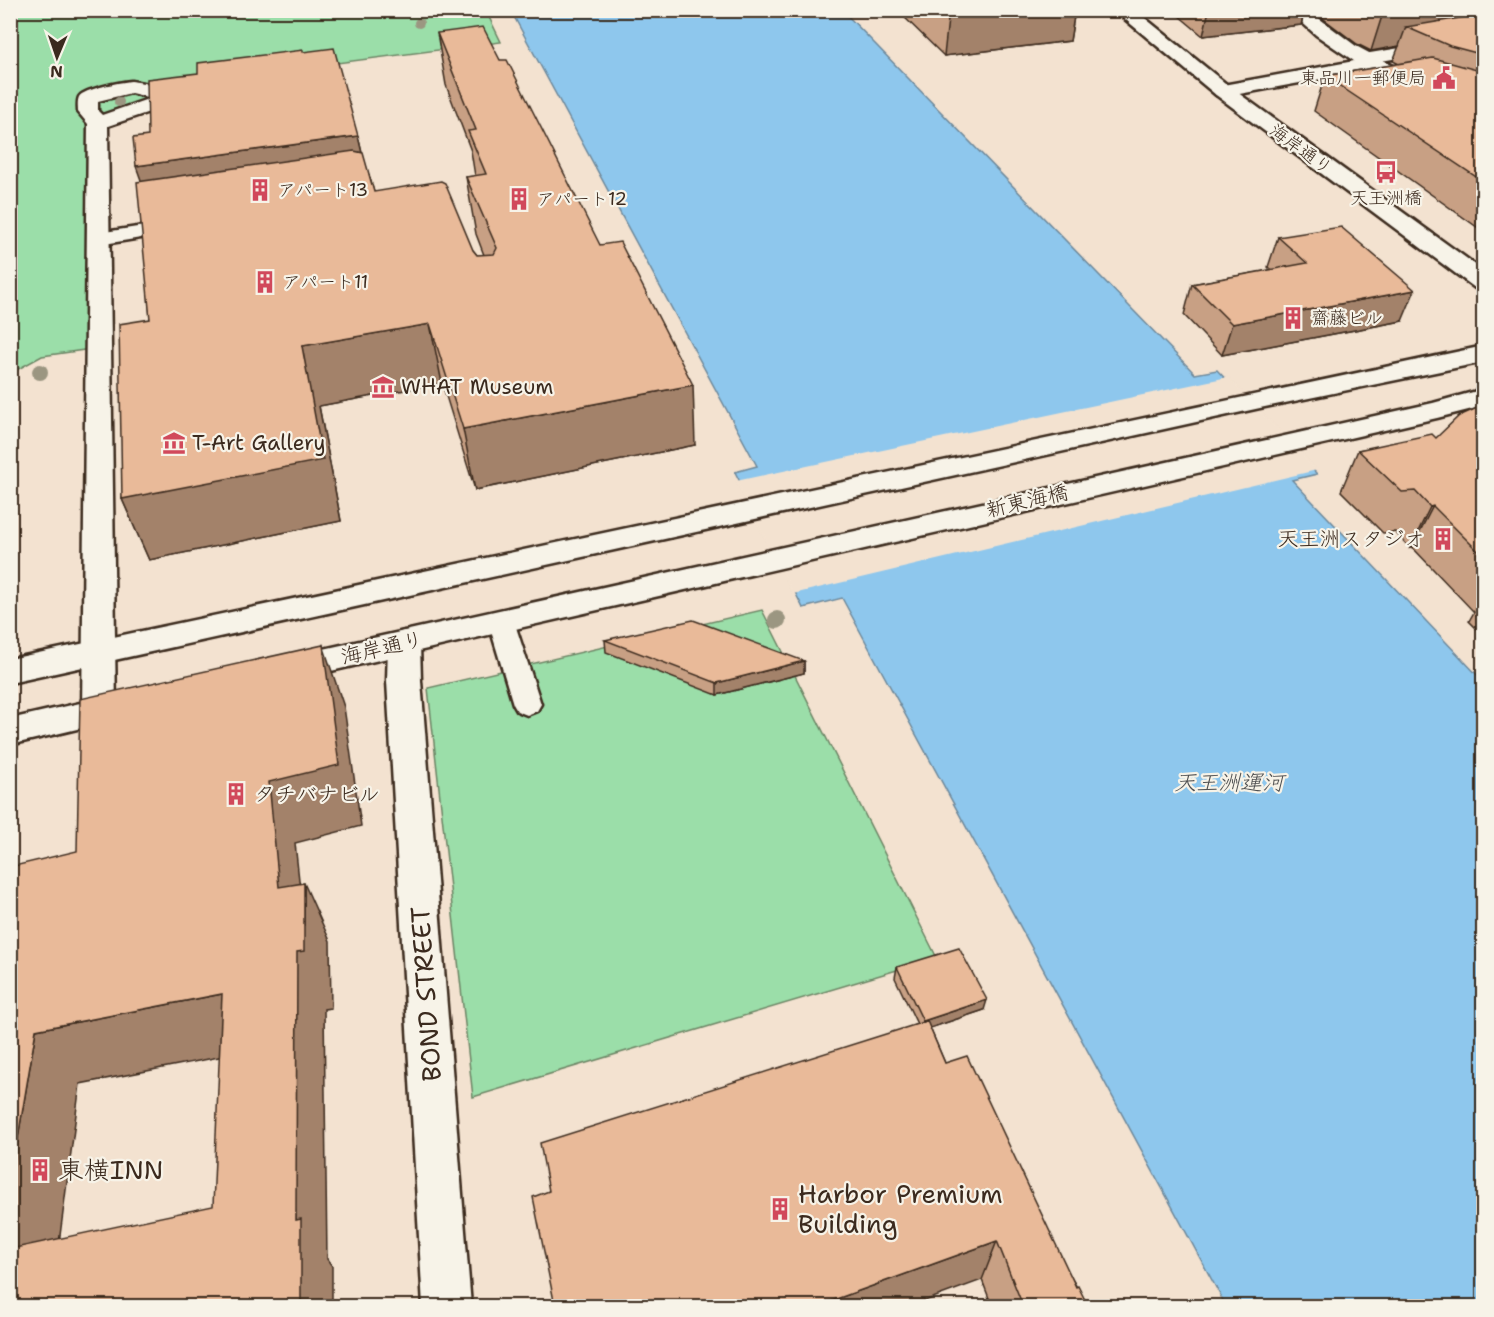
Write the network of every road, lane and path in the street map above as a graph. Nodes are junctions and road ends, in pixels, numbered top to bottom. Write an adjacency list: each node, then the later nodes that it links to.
1 (1123, 10): 5 (main road, 海岸通り)
2 (1297, 10): 4 (main road)
3 (1484, 38): 4 (lane)
4 (1368, 62): 5 (main road); 7 (main road)
5 (1223, 92): 10 (main road, 海岸通り)
6 (166, 102): 9 (main road)
7 (1484, 104)
8 (192, 225): 9 (lane)
9 (98, 239): 15 (main road)
10 (1484, 283)
11 (1484, 354): 15 (main road)
12 (1484, 397): 13 (main road, 新東海橋)
13 (754, 563): 14 (main road, 海岸通り)
14 (501, 621): 16 (main road, 海岸通り); 20 (lane)
15 (100, 651): 17 (main road); 21 (main road)
16 (404, 662): 18 (main road, 海岸通り); 23 (main road, BOND STREET)
17 (10, 671)
18 (257, 676)
19 (156, 699): 21 (main road)
20 (526, 704)
21 (99, 712): 22 (main road)
22 (10, 732)
23 (447, 1306)

